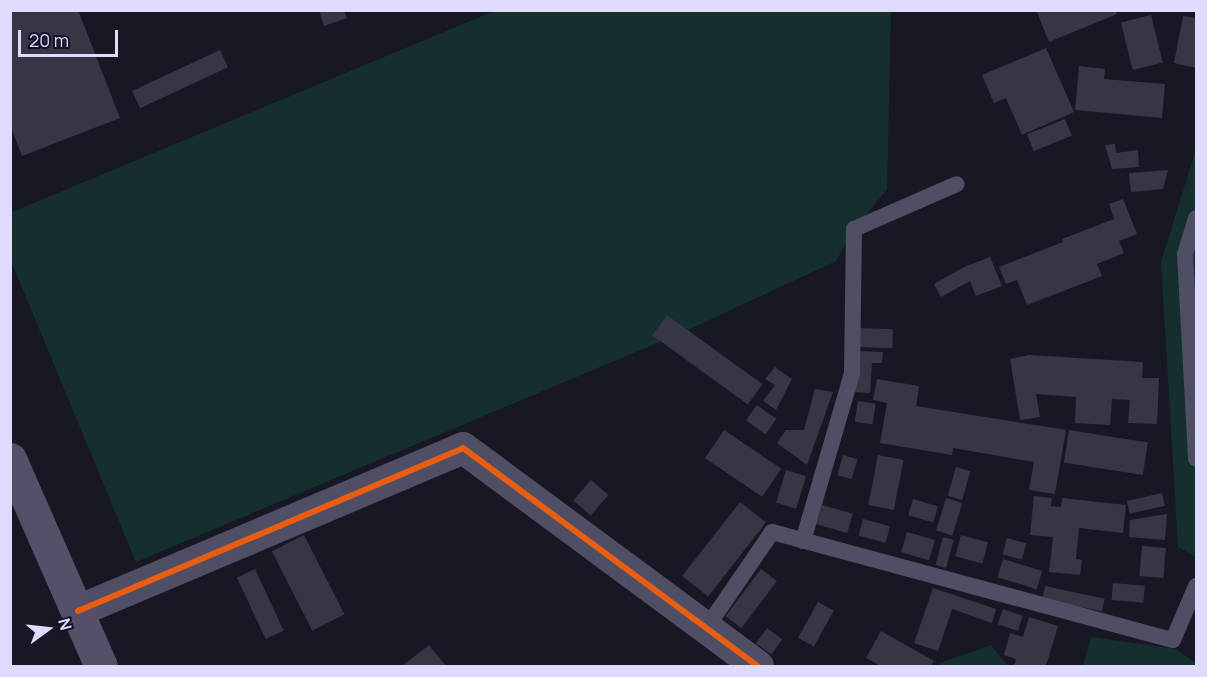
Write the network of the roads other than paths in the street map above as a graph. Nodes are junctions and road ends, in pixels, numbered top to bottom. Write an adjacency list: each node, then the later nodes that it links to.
1 (957, 184): 5 (lane)
2 (1197, 218): 4 (lane)
3 (10, 459): 7 (main road)
4 (1197, 459)
5 (803, 541): 6 (lane); 8 (lane)
6 (1197, 586)
7 (78, 611): 8 (street); 9 (main road)
8 (707, 627): 10 (street)
9 (101, 666)
10 (758, 666)

